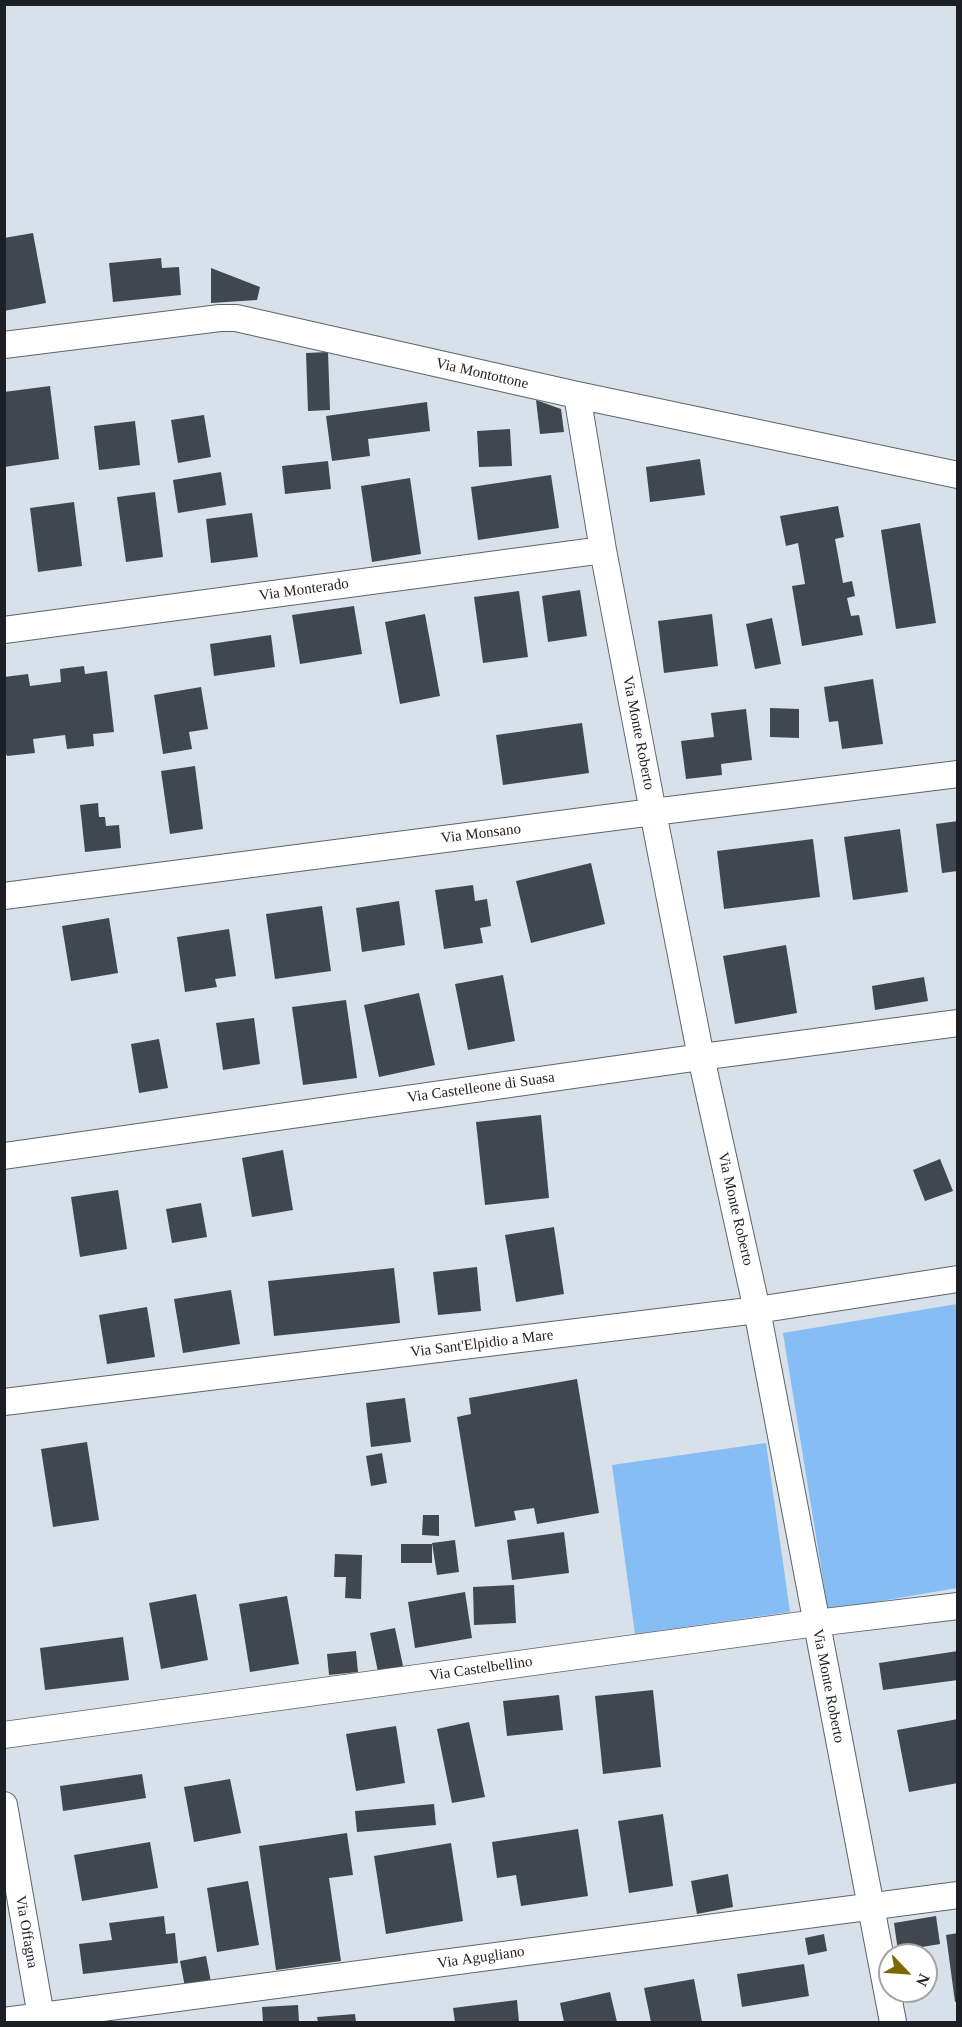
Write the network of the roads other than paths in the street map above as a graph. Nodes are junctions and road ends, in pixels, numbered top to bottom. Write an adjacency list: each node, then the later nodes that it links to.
1 (4, 345): 2 (street, Via Montottone)
2 (577, 395): 3 (street, Via Montottone); 4 (street, Via Monte Roberto)
3 (957, 475)
4 (603, 550): 5 (street, Via Monterado); 7 (street, Via Monte Roberto)
5 (4, 630)
6 (957, 774): 7 (street, Via Monsano)
7 (653, 812): 8 (street, Via Monsano); 10 (street, Via Monte Roberto)
8 (4, 896)
9 (957, 1023): 10 (street, Via Castelleone di Suasa)
10 (701, 1057): 11 (street, Via Castelleone di Suasa); 13 (street, Via Monte Roberto)
11 (4, 1156)
12 (957, 1279): 13 (street, Via Sant'Elpidio a Mare)
13 (757, 1310): 14 (street, Via Sant'Elpidio a Mare); 16 (street, Via Monte Roberto)
14 (4, 1402)
15 (957, 1606): 16 (street, Via Castelbellino)
16 (816, 1623): 17 (street, Via Castelbellino); 20 (street, Via Monte Roberto)
17 (4, 1735)
18 (4, 1805): 21 (street, Via Offagna)
19 (957, 1895): 20 (street, Via Agugliano)
20 (869, 1906): 21 (street, Via Agugliano); 23 (street, Via Monte Roberto)
21 (42, 2019): 22 (street, Via Agugliano)
22 (4, 2021)
23 (893, 2022)

